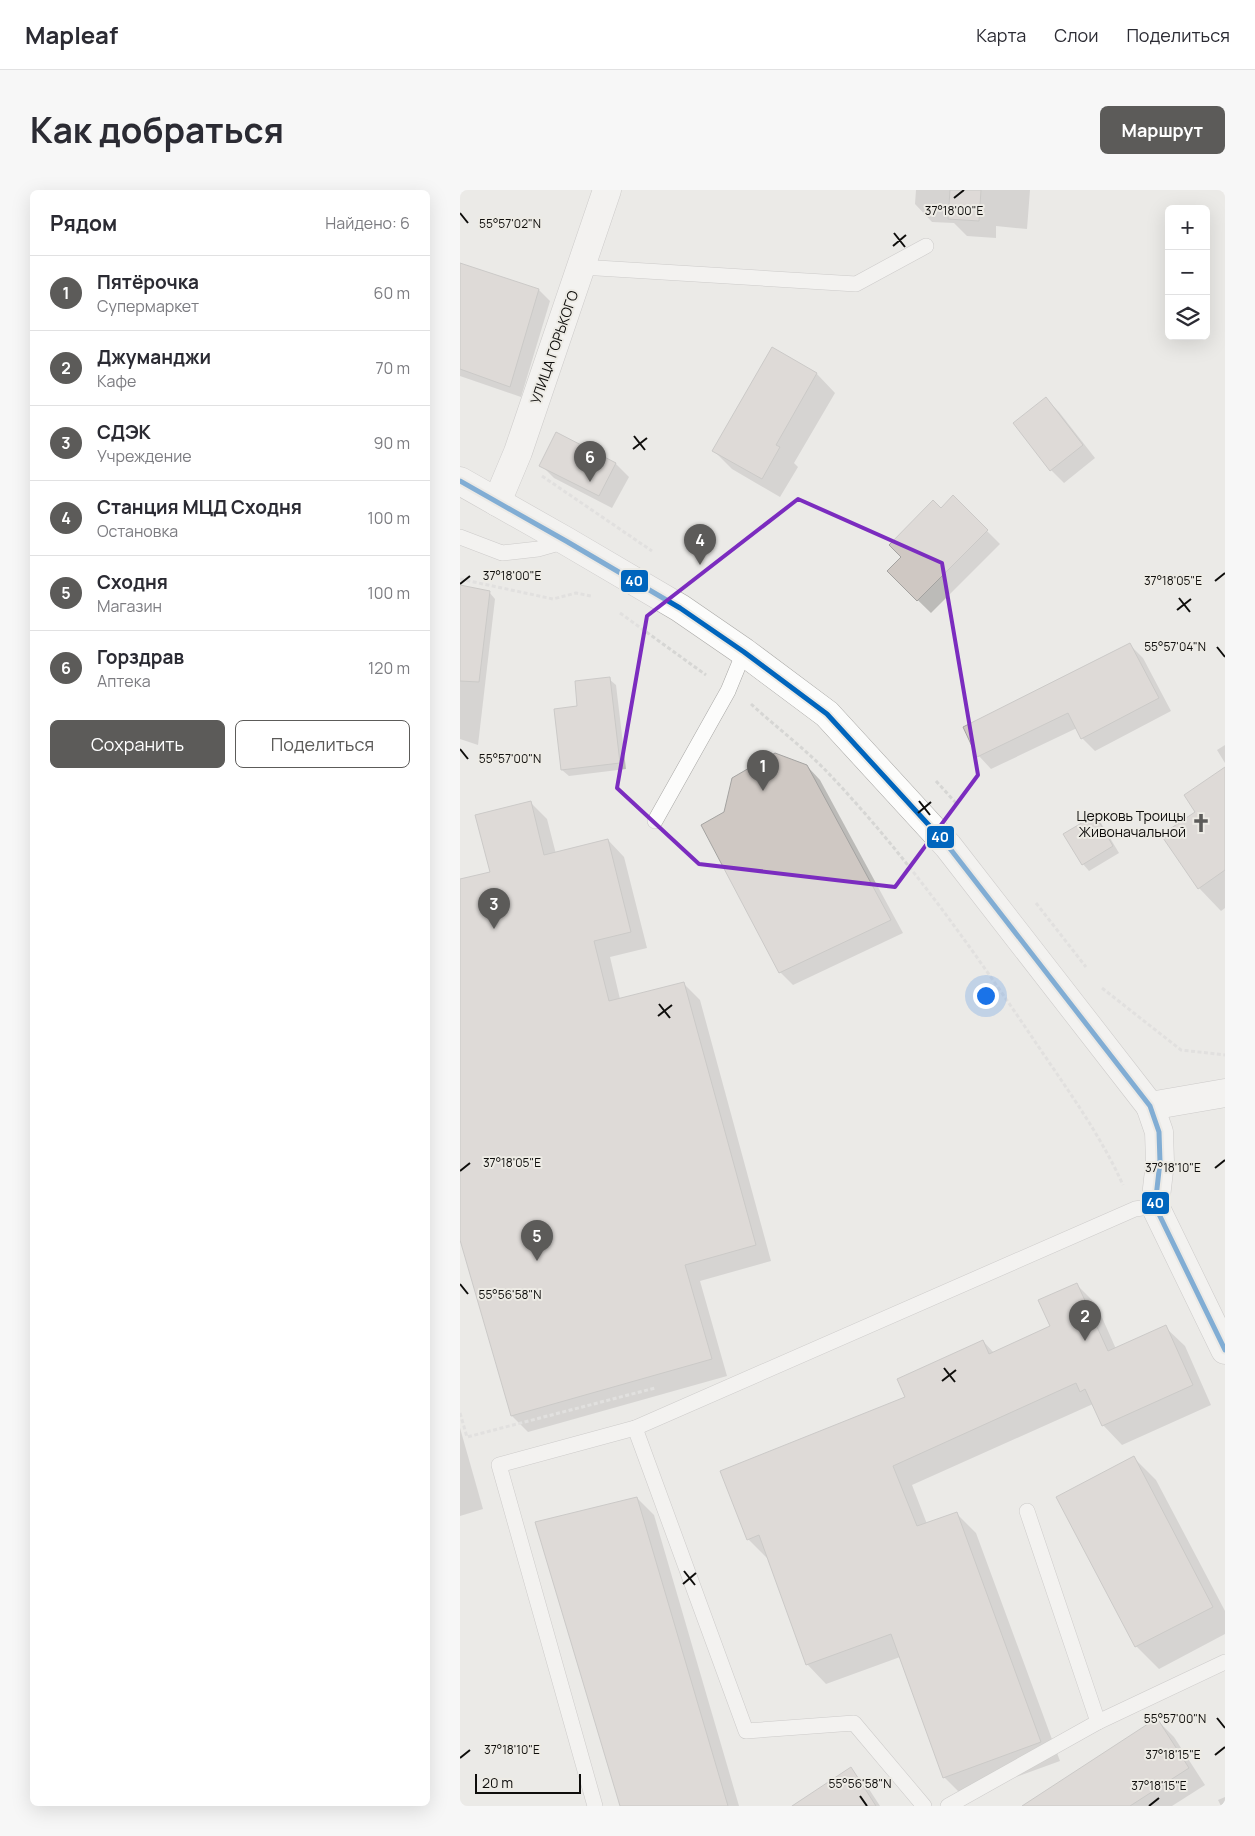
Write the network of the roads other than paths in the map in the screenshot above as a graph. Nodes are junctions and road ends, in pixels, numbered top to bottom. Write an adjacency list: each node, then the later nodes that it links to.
1 (607, 190): 3 (street, УЛИЦА ГОРЬКОГО)
2 (926, 246): 3 (lane)
3 (581, 267): 5 (street, УЛИЦА ГОРЬКОГО)
4 (460, 481): 5 (street)
5 (497, 502): 7 (street)
6 (460, 537): 7 (lane)
7 (566, 541): 8 (street)
8 (744, 652): 9 (lane); 11 (street)
9 (655, 821)
10 (1225, 1093): 11 (street)
11 (1150, 1106): 12 (street)
12 (1145, 1208): 13 (street); 14 (lane)
13 (1225, 1350)
14 (634, 1428): 18 (lane); 19 (lane)
15 (1027, 1511): 17 (lane)
16 (1225, 1662): 17 (lane)
17 (1098, 1722): 20 (lane)
18 (595, 1806)
19 (924, 1806)
20 (948, 1806)

